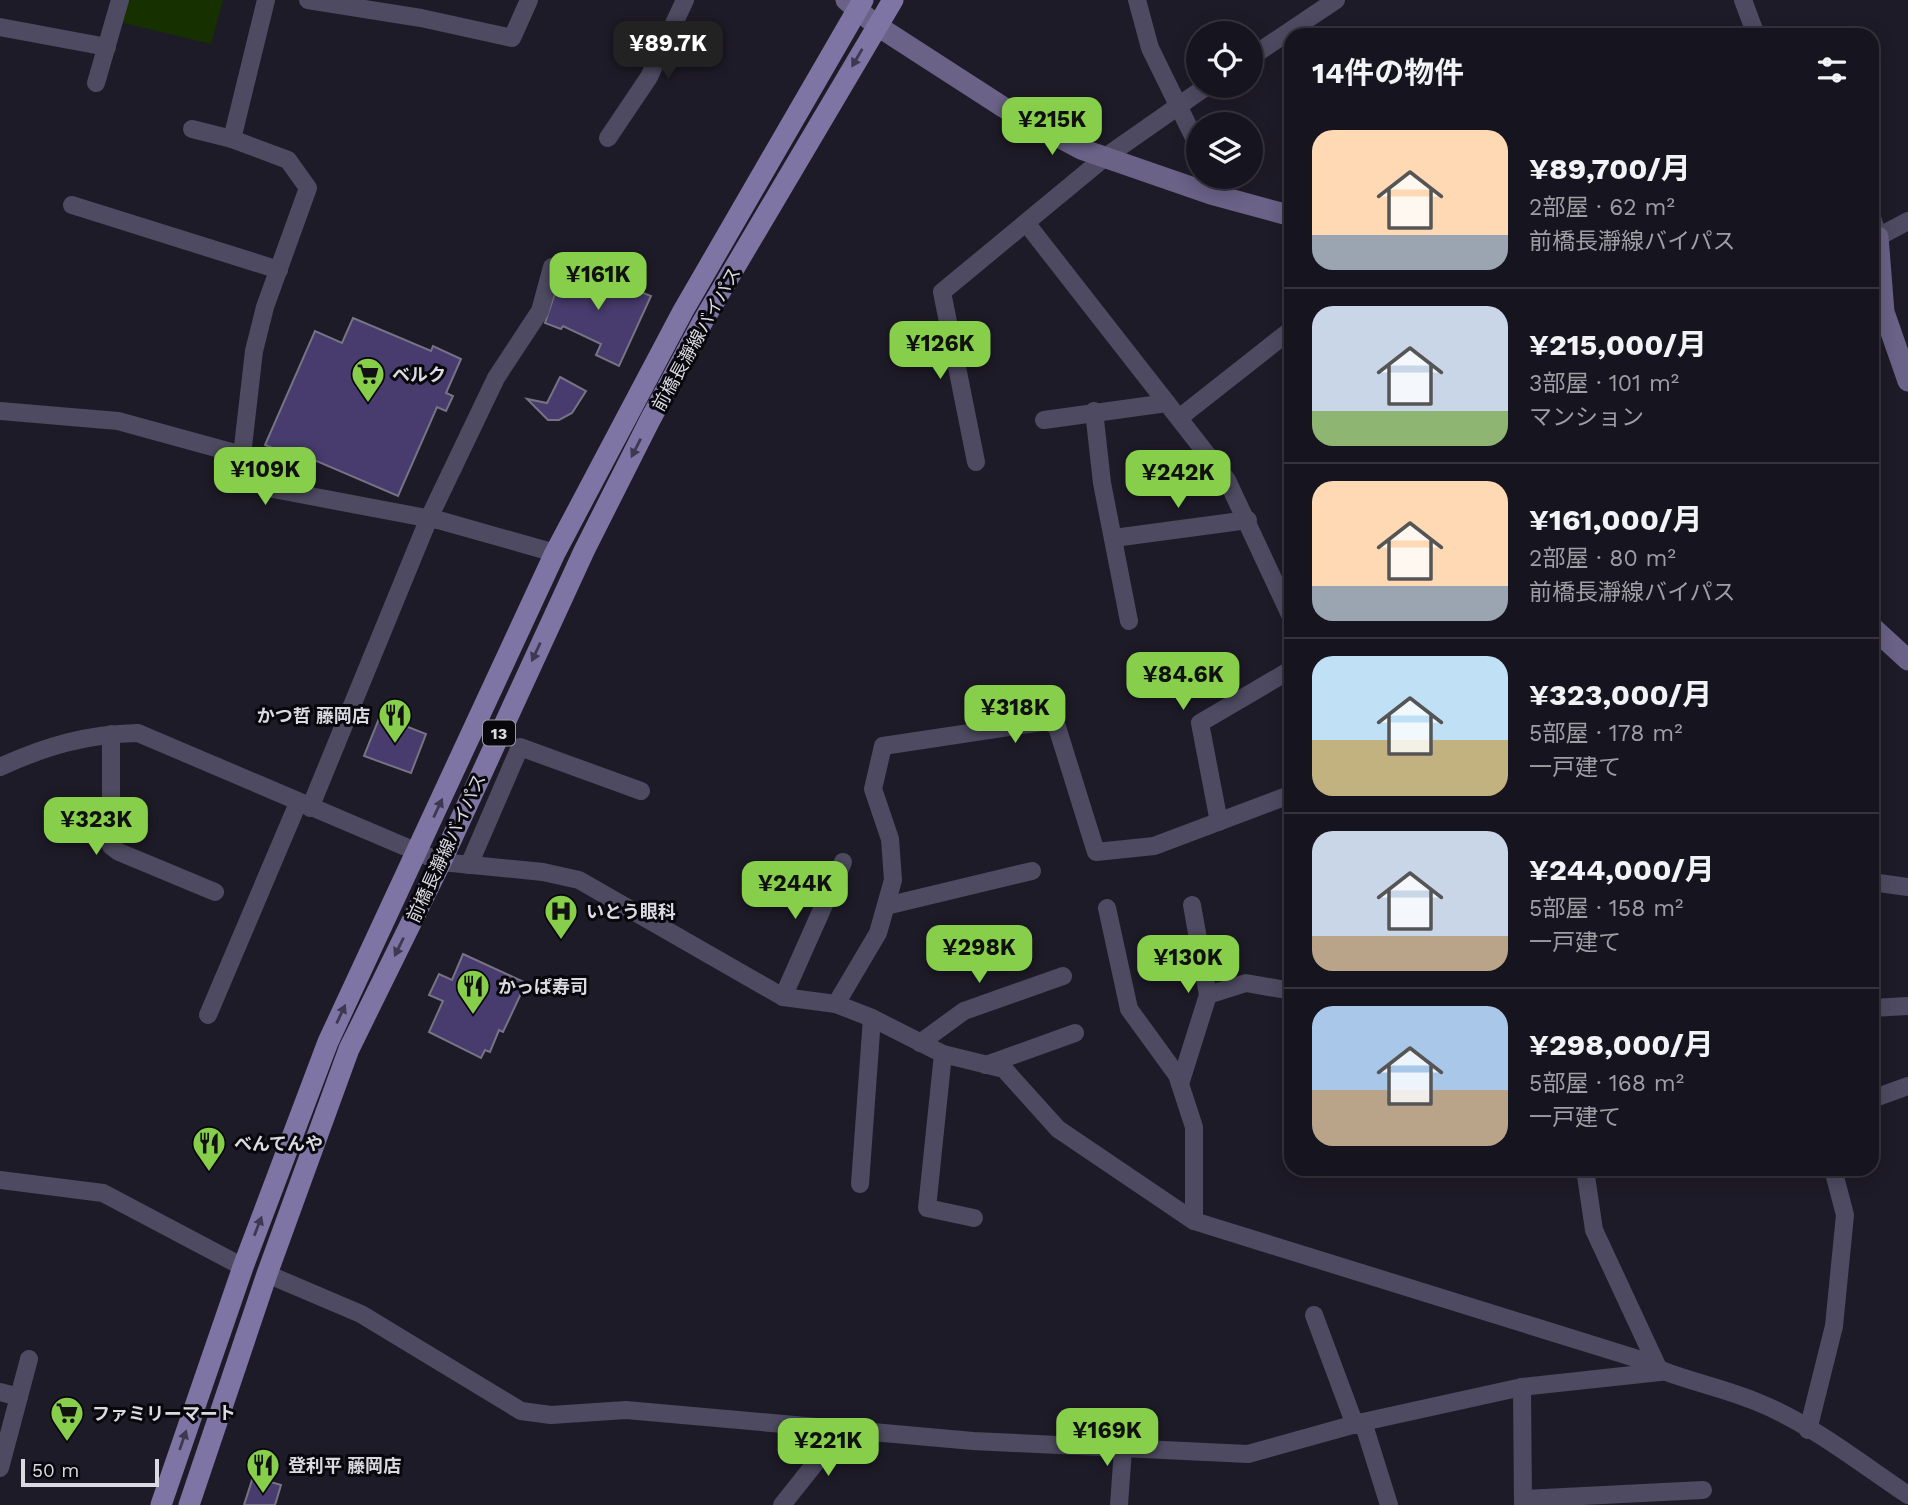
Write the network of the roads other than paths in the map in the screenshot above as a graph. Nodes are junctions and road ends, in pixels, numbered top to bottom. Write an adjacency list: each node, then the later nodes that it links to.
1 (120, 0): 18 (street)
2 (266, 0): 26 (street)
3 (308, 0): 12 (street)
4 (429, 0): 12 (street)
5 (529, 0): 12 (street)
6 (685, 0): 25 (street)
7 (893, 0): 13 (main road, 前橋長瀞線バイパス / 13)
8 (1137, 0): 22 (street)
9 (1336, 0): 15 (street)
10 (1743, 0): 16 (street)
11 (855, 3): 13 (street); 50 (main road, 前橋長瀞線バイパス / 13)
12 (421, 18)
13 (876, 25): 27 (street); 63 (main road, 前橋長瀞線バイパス / 13, one-way to 63)
14 (0, 27): 18 (street)
15 (1294, 28)
16 (1753, 28)
17 (1284, 35): 19 (street)
18 (107, 47): 20 (street)
19 (1263, 49)
20 (96, 83)
21 (1189, 98): 22 (street)
22 (1178, 105): 23 (street); 27 (street)
23 (1186, 121)
24 (192, 130): 26 (street)
25 (607, 138)
26 (232, 139): 37 (street)
27 (1104, 158): 28 (street); 33 (street)
28 (1186, 179)
29 (1221, 189): 31 (street)
30 (72, 205): 37 (street)
31 (1284, 213)
32 (1908, 221): 34 (street)
33 (1027, 224): 40 (street); 46 (street)
34 (1879, 226)
35 (1879, 265): 39 (street)
36 (552, 267): 47 (street)
37 (279, 270): 45 (street)
38 (1284, 336): 43 (street)
39 (1908, 381)
40 (1167, 403): 42 (street); 43 (street)
41 (0, 411): 45 (street)
42 (1094, 411): 44 (street); 49 (street)
43 (1179, 418): 48 (street)
44 (1044, 420)
45 (242, 455): 47 (street)
46 (976, 462)
47 (429, 518): 50 (street); 60 (street)
48 (1248, 520): 49 (street); 51 (street)
49 (1114, 538): 52 (street)
50 (555, 553): 62 (main road, 前橋長瀞線バイパス / 13, one-way to 50)
51 (1284, 601)
52 (1129, 621)
53 (1879, 633): 54 (street)
54 (1908, 660)
55 (1284, 674): 61 (street)
56 (111, 734): 57 (street); 60 (street); 69 (street)
57 (0, 767)
58 (642, 791): 65 (street)
59 (1284, 797): 61 (street)
60 (304, 806): 62 (street); 80 (street)
61 (1219, 822): 71 (street)
62 (416, 854): 63 (street); 95 (main road, 前橋長瀞線バイパス / 13, one-way to 62)
63 (441, 862): 65 (street); 96 (main road, 前橋長瀞線バイパス / 13, one-way to 96)
64 (843, 862): 76 (street)
65 (469, 865): 76 (street)
66 (1032, 870): 71 (street)
67 (1879, 882): 68 (street)
68 (1908, 887)
69 (215, 892)
70 (1192, 905): 75 (street)
71 (886, 906): 77 (street)
72 (1107, 908): 86 (street)
73 (1063, 976): 83 (street)
74 (1284, 990): 75 (street)
75 (1208, 995): 86 (street)
76 (783, 997): 77 (street)
77 (836, 1004): 81 (street)
78 (1908, 1006): 79 (street)
79 (1879, 1008)
80 (208, 1014)
81 (872, 1018): 83 (street); 92 (street)
82 (1075, 1033): 85 (street)
83 (920, 1043): 84 (street)
84 (943, 1054): 85 (street); 93 (street)
85 (986, 1065): 94 (street)
86 (1180, 1084): 94 (street)
87 (1908, 1086): 88 (street)
88 (1879, 1096)
89 (1586, 1176): 99 (street)
90 (1835, 1176): 105 (street)
91 (0, 1180): 95 (street)
92 (860, 1184)
93 (974, 1218)
94 (1194, 1221): 99 (street)
95 (243, 1266): 111 (main road, 前橋長瀞線バイパス / 13, one-way to 95)
96 (267, 1274): 104 (street); 112 (main road, 前橋長瀞線バイパス / 13)
97 (1314, 1315): 103 (street)
98 (29, 1359): 102 (street)
99 (1660, 1372): 100 (street); 105 (street)
100 (1522, 1387): 103 (street); 110 (street)
101 (0, 1392): 102 (street)
102 (19, 1397): 107 (street)
103 (1359, 1423): 106 (street); 115 (street)
104 (844, 1427): 106 (street); 113 (street)
105 (1808, 1430): 109 (street)
106 (1123, 1449): 114 (street)
107 (0, 1468)
108 (1703, 1490): 110 (street)
109 (1908, 1495)
110 (1523, 1502)
111 (161, 1505)
112 (189, 1505)
113 (782, 1505)
114 (1119, 1505)
115 (1389, 1505)

